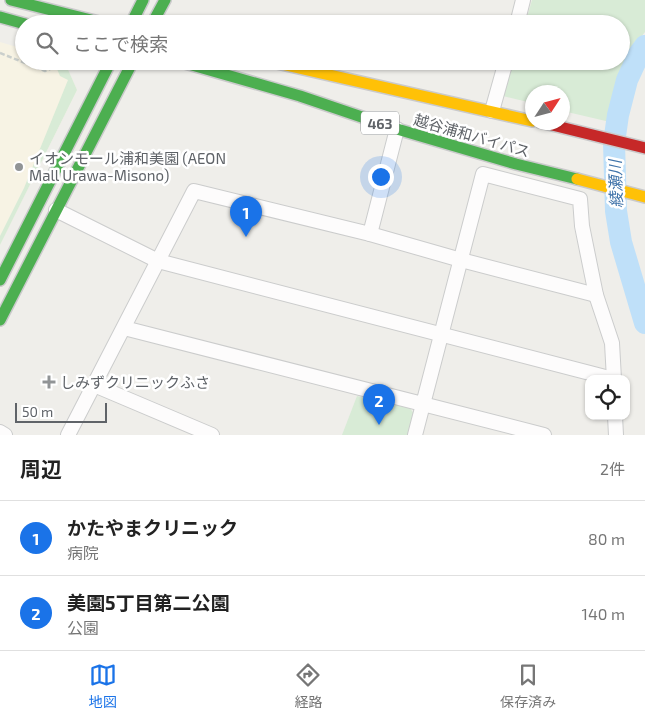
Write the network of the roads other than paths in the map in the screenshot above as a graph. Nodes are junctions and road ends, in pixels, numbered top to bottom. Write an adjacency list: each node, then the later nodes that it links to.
1 (11, 0): 5 (main road)
2 (143, 0): 6 (main road)
3 (165, 0): 7 (main road)
4 (521, 0): 8 (street)
5 (71, 15)
6 (136, 15)
7 (157, 15)
8 (518, 15)
9 (0, 17): 10 (main road)
10 (15, 21)
11 (107, 70): 26 (main road)
12 (127, 70): 22 (main road)
13 (209, 70): 18 (main road, 越谷浦和バイパス / 463)
14 (308, 70): 16 (main road, 越谷浦和バイパス / 463)
15 (503, 70): 16 (street)
16 (492, 111): 17 (main road, 越谷浦和バイパス / 463)
17 (525, 118)
18 (397, 129): 21 (main road, 越谷浦和バイパス / 463); 23 (street)
19 (570, 130): 20 (main road, 越谷浦和バイパス)
20 (645, 148)
21 (645, 197)
22 (56, 210): 25 (street); 28 (main road)
23 (370, 234): 24 (street); 25 (street)
24 (461, 260): 27 (street); 27 (street); 30 (street)
25 (158, 261): 29 (street); 30 (street)
26 (0, 280)
27 (596, 295): 32 (street)
28 (0, 320)
29 (124, 328): 33 (street); 34 (street)
30 (441, 334): 31 (street); 34 (street)
31 (598, 375)
32 (613, 375)
33 (94, 385): 38 (street); 39 (street)
34 (423, 404): 40 (street); 41 (street)
35 (620, 420): 42 (street)
36 (0, 432): 37 (street)
37 (5, 435)
38 (68, 435)
39 (212, 435)
40 (414, 435)
41 (544, 435)
42 (616, 435)

